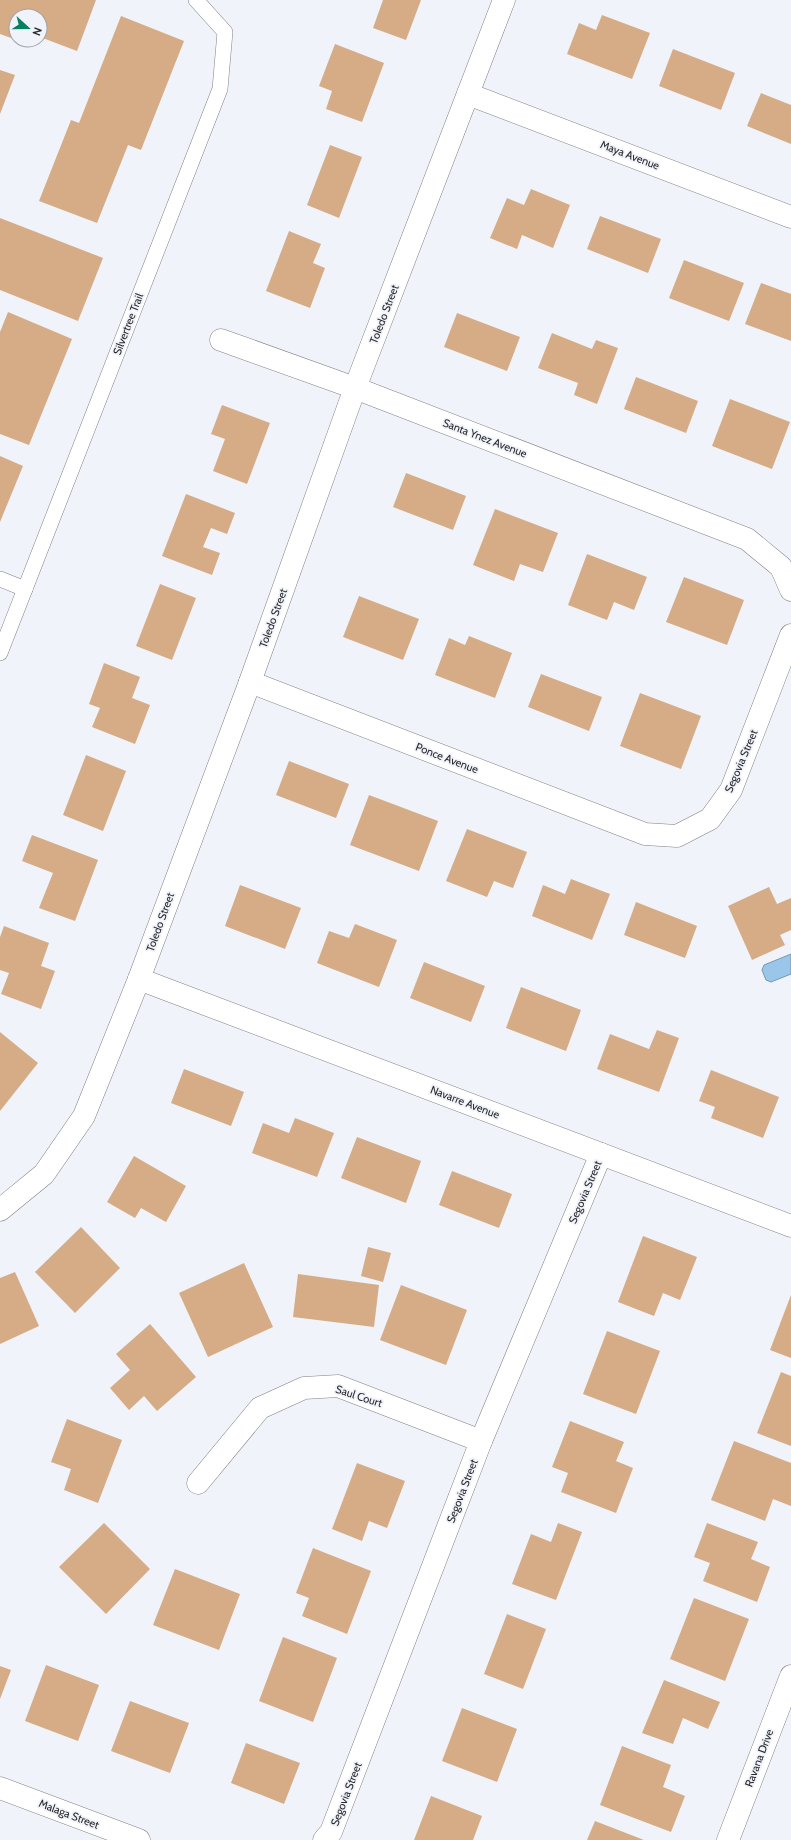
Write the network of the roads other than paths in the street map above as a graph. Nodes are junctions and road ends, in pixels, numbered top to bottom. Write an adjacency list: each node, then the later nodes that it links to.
1 (196, 0): 8 (lane, Silvertree Trail)
2 (504, 0): 3 (street, Toledo Street)
3 (468, 94): 4 (street, Maya Avenue); 6 (street, Toledo Street)
4 (791, 217)
5 (221, 340): 6 (street, Santa Ynez Avenue)
6 (355, 388): 9 (street, Santa Ynez Avenue); 12 (street, Toledo Street)
7 (0, 579): 8 (lane)
8 (25, 589): 11 (lane, Silvertree Trail)
9 (791, 590)
10 (791, 635): 13 (street, Segovia Street)
11 (0, 653)
12 (250, 682): 13 (street, Ponce Avenue); 14 (street, Toledo Street)
13 (645, 834)
14 (139, 979): 15 (street, Navarre Avenue); 16 (street, Toledo Street)
15 (601, 1154): 17 (street, Navarre Avenue); 18 (street, Segovia Street)
16 (0, 1210)
17 (791, 1226)
18 (481, 1441): 19 (street, Saul Court); 22 (street, Segovia Street)
19 (198, 1483)
20 (791, 1676): 24 (street, Ravana Drive)
21 (0, 1788): 23 (street, Malaga Street)
22 (328, 1836)
23 (139, 1840)
24 (728, 1840)

